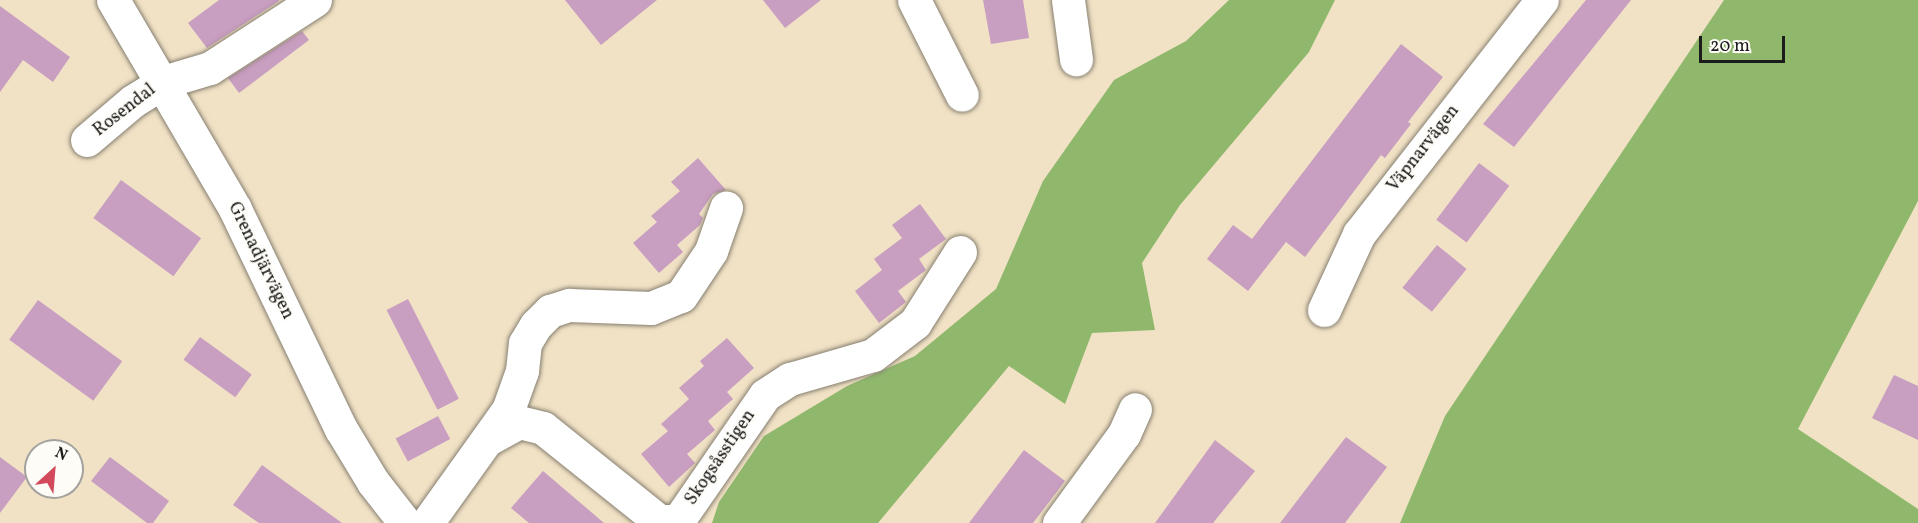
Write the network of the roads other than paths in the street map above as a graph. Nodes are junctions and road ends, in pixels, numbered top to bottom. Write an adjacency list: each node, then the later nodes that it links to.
1 (113, 0): 7 (street, Grenadjärvägen)
2 (315, 0): 7 (street, Rosendal)
3 (914, 0): 8 (street)
4 (1068, 0): 6 (street)
5 (1542, 0): 12 (street, Väpnarvägen)
6 (1076, 59)
7 (163, 82): 9 (street, Rosendal); 15 (street, Grenadjärvägen)
8 (962, 95)
9 (87, 140)
10 (726, 208): 14 (street, Skogsåsstigen)
11 (960, 252): 14 (street, Skogsåsstigen)
12 (1324, 310)
13 (1135, 409): 17 (street)
14 (490, 438): 16 (street, Skogsåsstigen)
15 (405, 523)
16 (428, 523)
17 (1059, 523)

